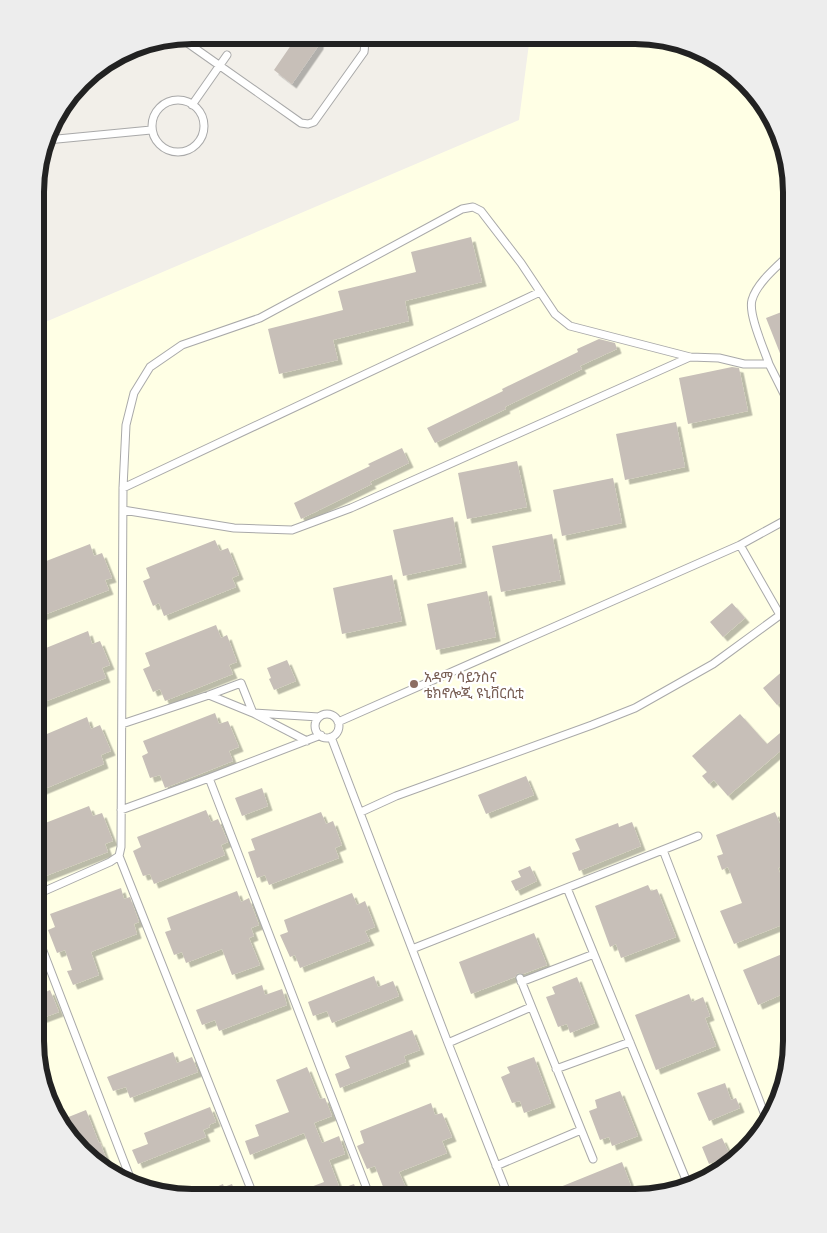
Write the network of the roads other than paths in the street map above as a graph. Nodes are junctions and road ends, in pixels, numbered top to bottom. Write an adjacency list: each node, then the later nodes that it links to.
1 (189, 44): 4 (lane)
2 (365, 44): 4 (lane)
3 (227, 55): 4 (lane)
4 (220, 65): 5 (lane)
5 (192, 105): 6 (lane); 6 (lane)
6 (152, 130): 7 (lane)
7 (54, 139)
8 (783, 261): 11 (lane)
9 (540, 292): 10 (lane); 13 (lane); 13 (lane)
10 (690, 357): 11 (lane); 14 (lane)
11 (769, 364): 12 (lane)
12 (783, 392)
13 (124, 488): 14 (lane)
14 (123, 510): 21 (lane)
15 (783, 521): 16 (lane)
16 (740, 545): 20 (lane); 27 (lane)
17 (209, 695): 18 (lane); 18 (lane); 21 (lane)
18 (253, 713): 19 (lane); 24 (lane)
19 (319, 718): 20 (lane); 22 (lane)
20 (338, 722): 23 (lane)
21 (122, 724): 26 (lane)
22 (321, 735): 23 (lane); 24 (lane)
23 (331, 737): 27 (lane)
24 (306, 741): 25 (lane)
25 (210, 778): 26 (lane); 47 (lane)
26 (121, 810): 30 (lane)
27 (361, 812): 33 (lane)
28 (698, 836): 29 (lane)
29 (663, 850): 31 (lane); 40 (lane)
30 (119, 856): 32 (lane); 46 (lane)
31 (568, 888): 33 (lane); 35 (lane)
32 (44, 891)
33 (412, 949): 38 (lane)
34 (44, 953): 44 (lane)
35 (594, 954): 36 (lane); 37 (lane)
36 (532, 1007): 38 (lane); 39 (lane)
37 (630, 1042): 39 (lane); 45 (lane)
38 (448, 1043): 43 (lane)
39 (556, 1069): 41 (lane)
40 (764, 1113)
41 (581, 1130): 42 (lane); 43 (lane)
42 (593, 1160)
43 (496, 1166): 48 (lane)
44 (129, 1175)
45 (686, 1180)
46 (251, 1189)
47 (367, 1189)
48 (505, 1189)

